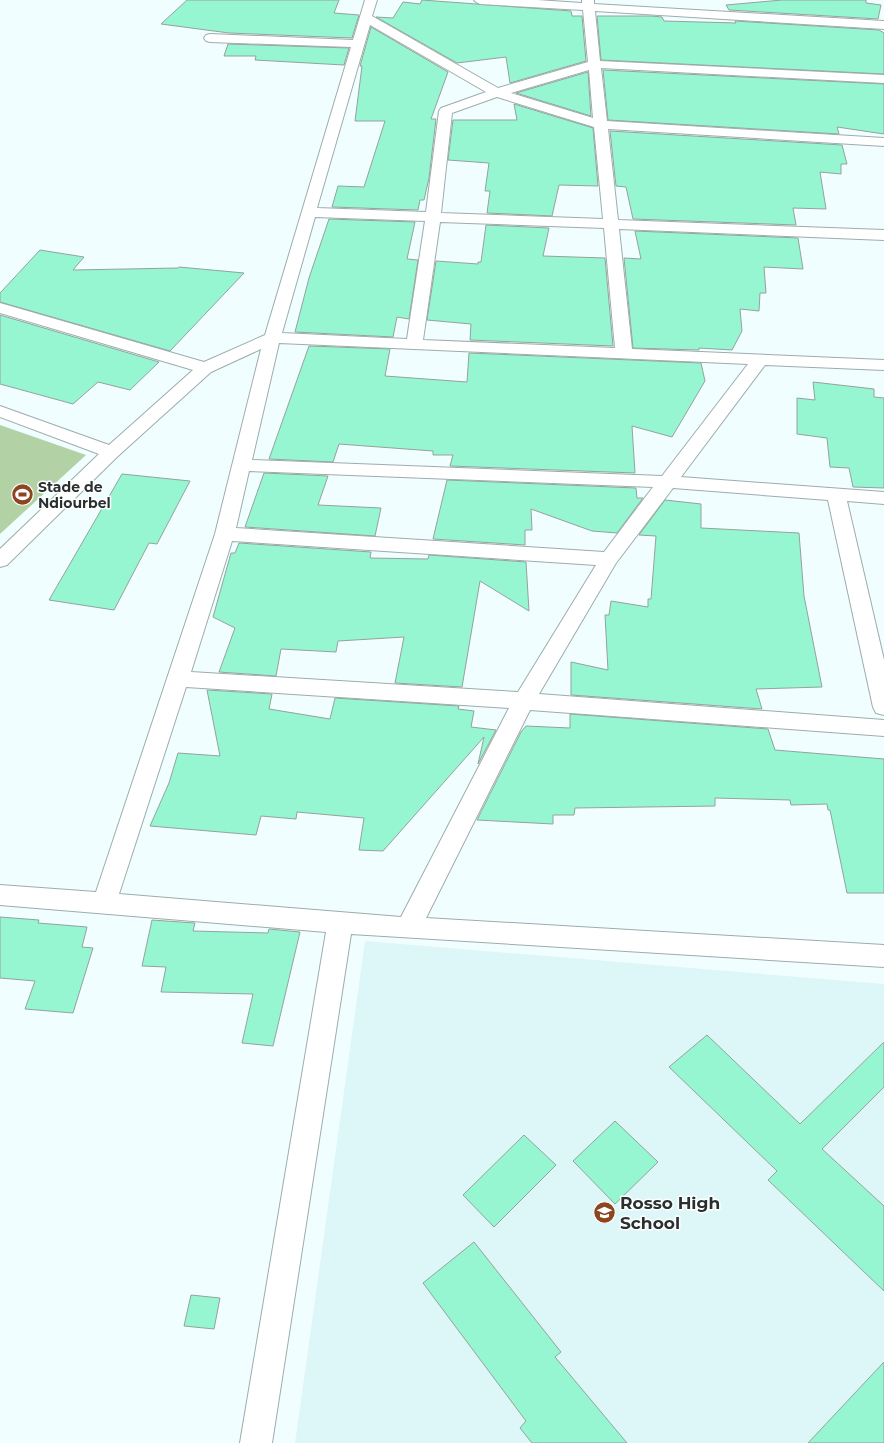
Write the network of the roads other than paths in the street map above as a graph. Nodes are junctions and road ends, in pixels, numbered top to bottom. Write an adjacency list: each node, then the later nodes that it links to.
1 (371, 0): 6 (street)
2 (480, 0): 4 (street)
3 (699, 0): 5 (street)
4 (588, 3): 5 (street); 10 (street)
5 (702, 14): 7 (street)
6 (367, 18): 9 (street); 12 (street)
7 (884, 25)
8 (210, 38): 9 (street)
9 (359, 44): 15 (street)
10 (595, 64): 11 (street); 12 (street); 13 (street)
11 (884, 79)
12 (497, 93): 13 (street); 16 (street)
13 (601, 125): 14 (street); 17 (street)
14 (884, 142)
15 (308, 212): 16 (street); 20 (street)
16 (433, 217): 17 (street); 21 (street)
17 (611, 224): 18 (street); 22 (street)
18 (884, 235)
19 (0, 308): 25 (street)
20 (272, 338): 21 (street); 25 (street); 28 (street)
21 (414, 345): 22 (street)
22 (624, 354): 23 (street)
23 (760, 360): 24 (street); 29 (street)
24 (884, 366)
25 (205, 368): 27 (street)
26 (0, 411): 27 (street)
27 (112, 452): 34 (street)
28 (241, 466): 29 (street); 32 (street)
29 (669, 482): 30 (street); 33 (street)
30 (836, 495): 31 (street); 37 (street)
31 (884, 498)
32 (225, 534): 33 (street); 35 (street)
33 (609, 559): 36 (street)
34 (0, 560)
35 (178, 679): 36 (street); 40 (street)
36 (524, 701): 38 (street); 42 (street)
37 (884, 707)
38 (884, 728)
39 (0, 895): 40 (street)
40 (104, 904): 41 (street)
41 (340, 922): 42 (street); 44 (street)
42 (408, 928): 43 (street)
43 (884, 956)
44 (256, 1443)

